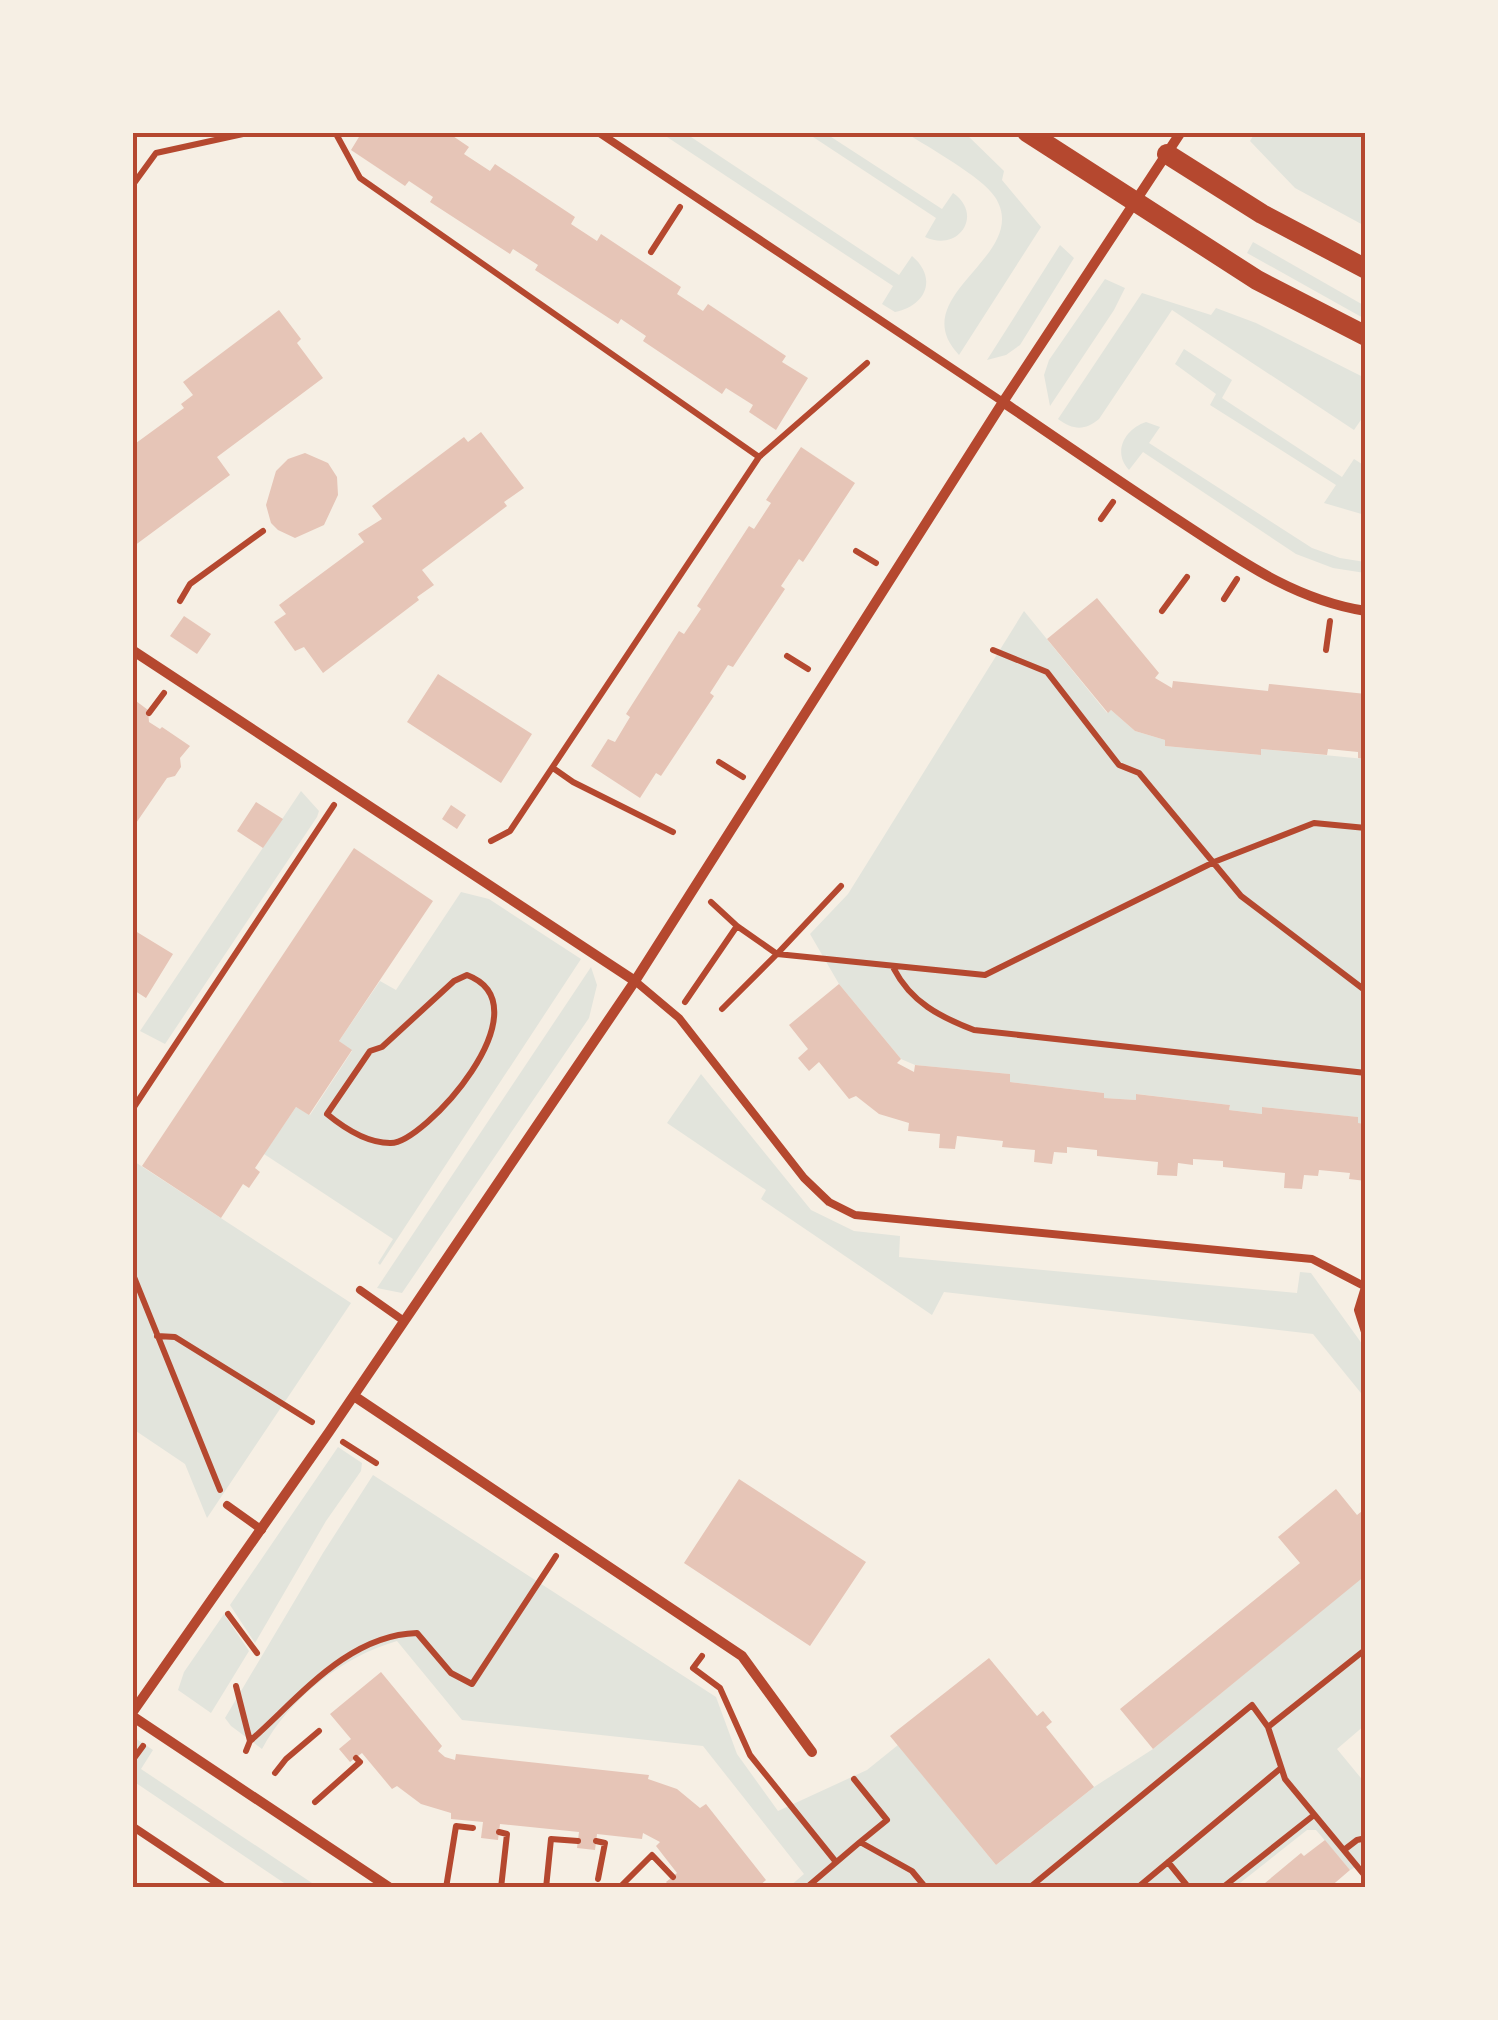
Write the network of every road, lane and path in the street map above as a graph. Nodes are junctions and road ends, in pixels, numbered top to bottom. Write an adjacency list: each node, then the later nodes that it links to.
1 (252, 132): 7 (path)
2 (336, 132): 15 (path)
3 (598, 132): 8 (lane)
4 (1027, 132): 9 (main road)
5 (1181, 132): 6 (street)
6 (1167, 154): 9 (street); 11 (main road)
7 (132, 186)
8 (688, 195): 10 (path); 14 (lane)
9 (1135, 204): 12 (main road); 14 (street)
10 (651, 252)
11 (1366, 269)
12 (1366, 336)
13 (867, 363): 15 (path)
14 (1003, 402): 20 (street); 32 (street)
15 (759, 458): 25 (path)
16 (262, 531): 18 (path)
17 (1187, 577): 19 (path)
18 (180, 600)
19 (1162, 611)
20 (1366, 611)
21 (132, 650): 26 (street)
22 (993, 650): 30 (path)
23 (165, 692): 24 (path)
24 (149, 713)
25 (553, 768): 28 (path); 29 (path)
26 (344, 792): 36 (street); 42 (path)
27 (1366, 828): 30 (path)
28 (673, 832)
29 (491, 841)
30 (1214, 862): 35 (path); 37 (path)
31 (841, 886): 34 (path)
32 (695, 888): 33 (path); 36 (street)
33 (738, 926): 34 (path); 39 (path)
34 (778, 954): 35 (path); 38 (path)
35 (894, 968): 41 (path)
36 (635, 982): 39 (lane); 46 (street)
37 (1366, 991)
38 (722, 1009)
39 (676, 1015): 44 (lane)
40 (382, 1047): 40 (path)
41 (1366, 1073)
42 (132, 1110)
43 (132, 1272): 48 (path)
44 (1365, 1286): 47 (lane)
45 (360, 1290): 46 (lane)
46 (404, 1321): 49 (street)
47 (1366, 1335)
48 (157, 1336): 50 (path); 51 (path)
49 (354, 1396): 52 (street); 53 (street)
50 (289, 1409)
51 (226, 1505): 52 (lane)
52 (262, 1530): 54 (street)
53 (567, 1539): 62 (path); 64 (street)
54 (215, 1597): 56 (path); 59 (street)
55 (1366, 1649): 60 (path)
56 (257, 1653)
57 (694, 1668): 79 (path)
58 (236, 1686): 62 (path)
59 (132, 1715): 85 (street)
60 (1268, 1728): 66 (path); 92 (path)
61 (320, 1732): 67 (path)
62 (250, 1741): 63 (path)
63 (246, 1751)
64 (812, 1752)
65 (356, 1758): 69 (path)
66 (1281, 1768): 70 (path); 80 (path)
67 (275, 1772)
68 (854, 1778): 77 (path)
69 (316, 1802)
70 (1314, 1815): 78 (path); 95 (path)
71 (132, 1826): 84 (lane)
72 (473, 1828): 86 (path)
73 (499, 1832): 87 (path)
74 (1366, 1838): 78 (path)
75 (578, 1841): 88 (path)
76 (596, 1841): 82 (path)
77 (860, 1842): 79 (path); 91 (path)
78 (1344, 1850): 83 (path)
79 (836, 1862): 90 (path)
80 (1168, 1862): 93 (path); 94 (path)
81 (673, 1877): 89 (path)
82 (598, 1878)
83 (1366, 1878)
84 (225, 1888)
85 (390, 1888)
86 (446, 1888)
87 (500, 1888)
88 (546, 1888)
89 (619, 1888)
90 (806, 1888)
91 (926, 1888)
92 (1029, 1888)
93 (1138, 1888)
94 (1189, 1888)
95 (1222, 1888)

